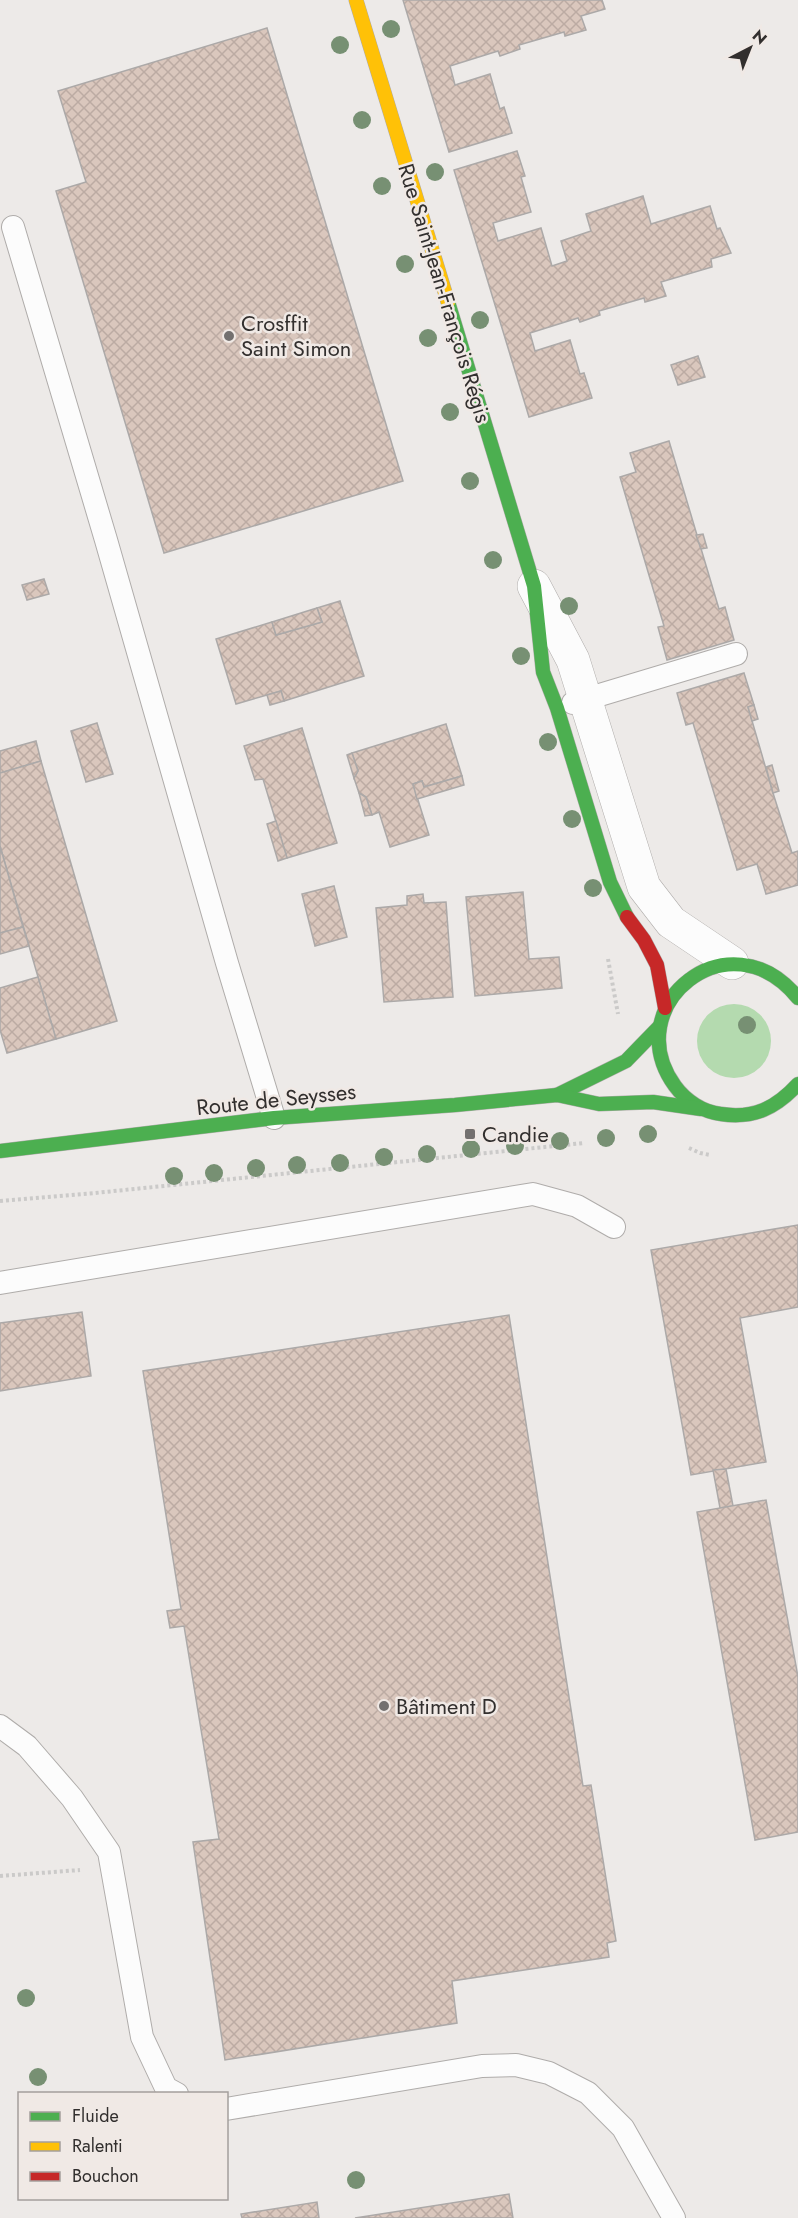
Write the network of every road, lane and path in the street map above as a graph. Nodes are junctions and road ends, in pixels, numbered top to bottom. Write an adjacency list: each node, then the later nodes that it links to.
1 (356, 0): 3 (main road, Rue Saint-Jean-François Régis)
2 (13, 227): 13 (lane)
3 (534, 586): 5 (street, Rue Saint-Jean-François Régis)
4 (735, 654): 5 (lane)
5 (571, 704): 6 (street, Rue Saint-Jean-François Régis); 8 (main road, Rue Saint-Jean-François Régis)
6 (732, 963): 7 (main road); 8 (main road)
7 (798, 998)
8 (665, 1008): 9 (main road)
9 (659, 1027): 11 (main road, Route de Seysses); 12 (main road)
10 (798, 1084): 12 (main road, Route de Seysses)
11 (557, 1095): 12 (main road, Route de Seysses); 13 (main road, Route de Seysses)
12 (701, 1109)
13 (274, 1118): 16 (main road, Route de Seysses)
14 (591, 1142): 18 (path)
15 (681, 1144): 17 (path)
16 (0, 1151)
17 (711, 1155)
18 (0, 1201)
19 (614, 1227): 20 (lane)
20 (0, 1283)
21 (0, 1726): 22 (lane)
22 (109, 1852): 23 (path); 24 (lane)
23 (0, 1876)
24 (173, 2092)
25 (228, 2109): 26 (lane)
26 (674, 2218)

